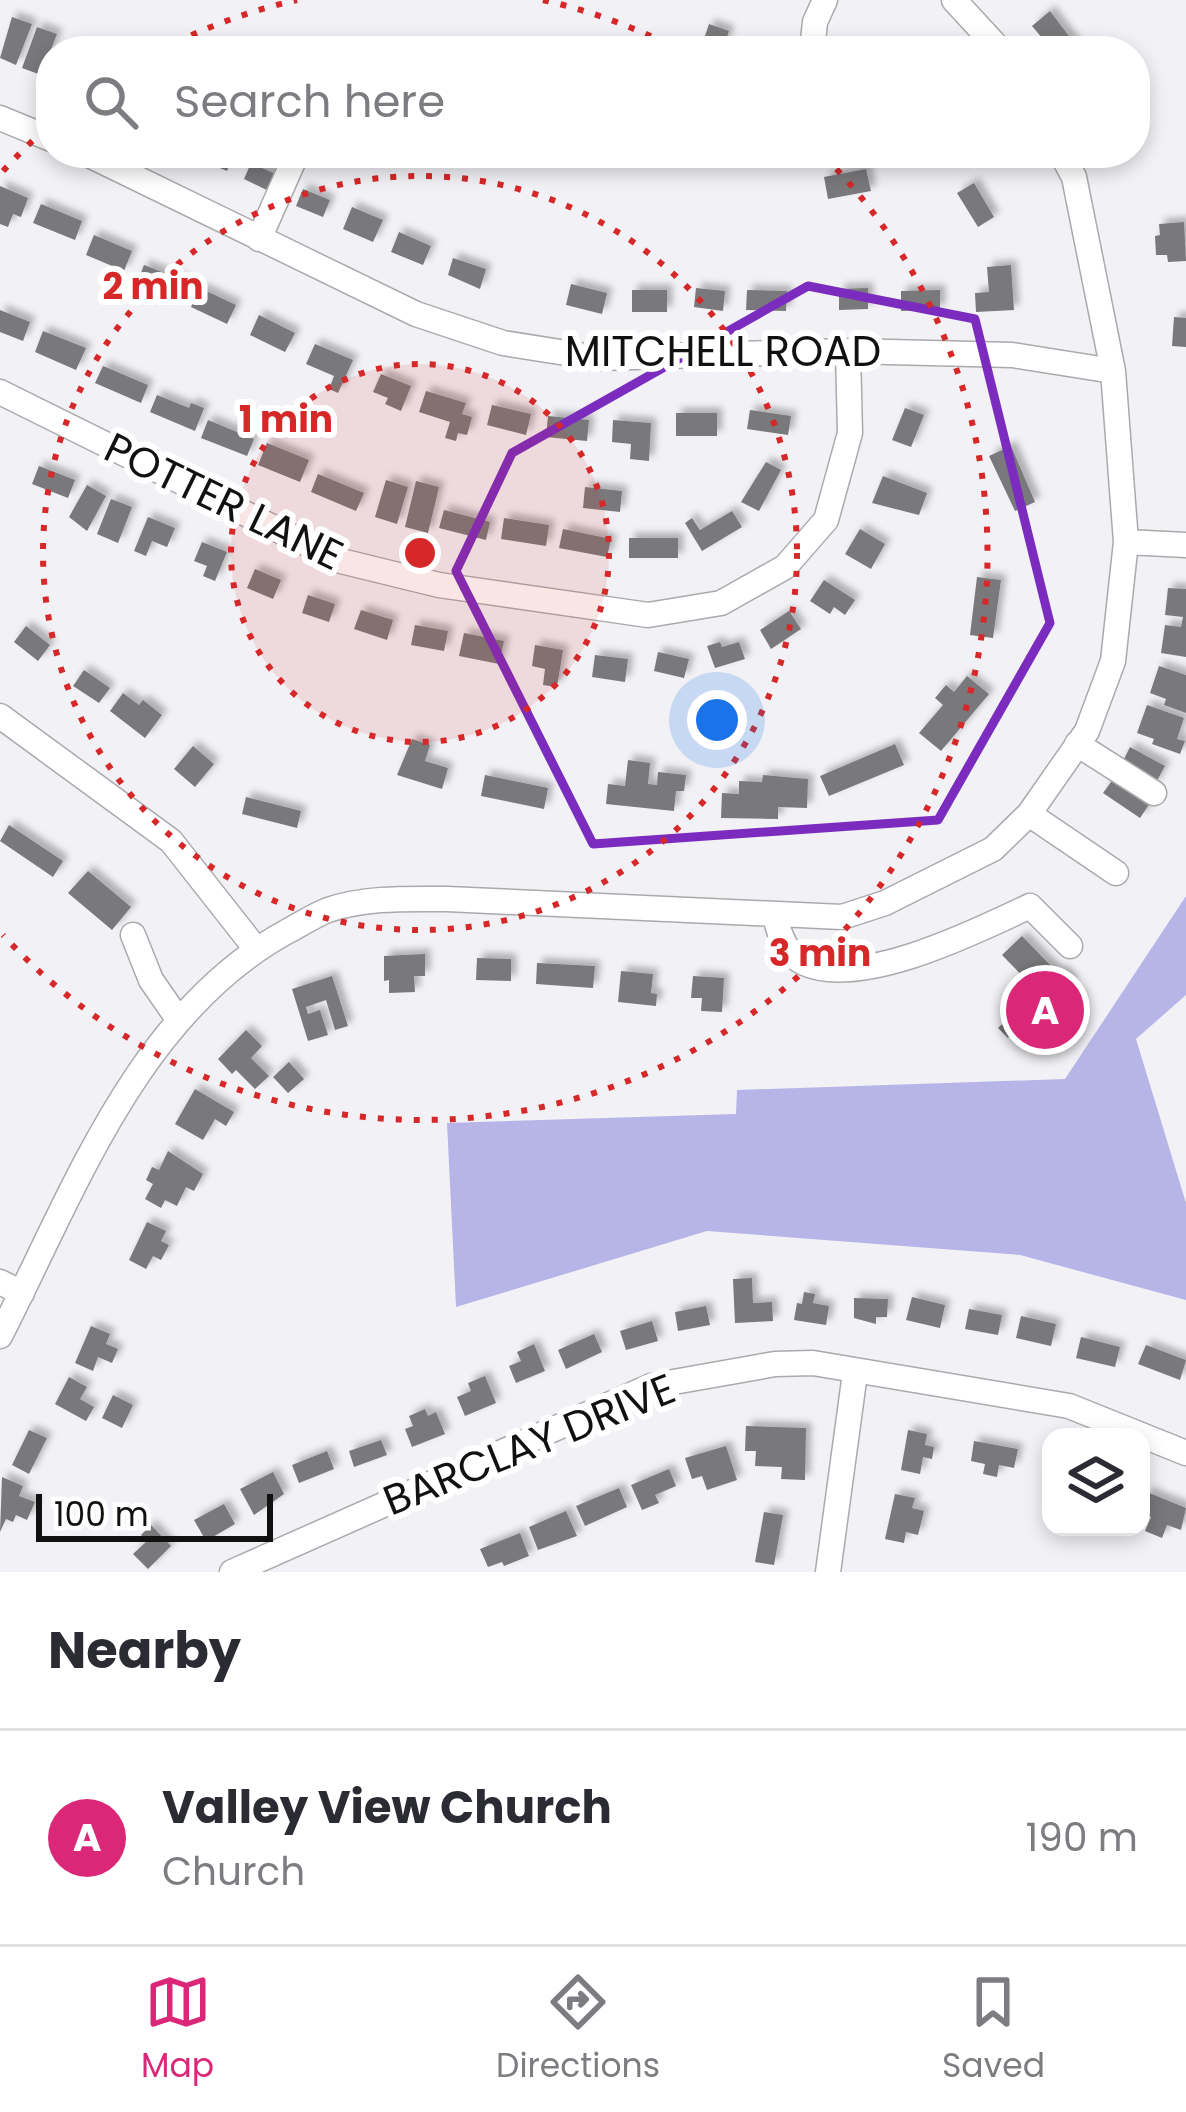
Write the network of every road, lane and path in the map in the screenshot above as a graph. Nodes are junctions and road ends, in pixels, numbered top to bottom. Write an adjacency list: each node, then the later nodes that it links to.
1 (825, 0): 3 (street)
2 (954, 0): 4 (street)
3 (814, 36)
4 (987, 36)
5 (0, 118): 6 (street)
6 (36, 133)
7 (116, 168): 10 (street, MITCHELL ROAD)
8 (290, 168): 10 (street)
9 (1069, 168): 12 (street)
10 (259, 238): 11 (street, MITCHELL ROAD)
11 (848, 351): 12 (street, MITCHELL ROAD); 13 (street, POTTER LANE)
12 (1113, 371): 14 (street)
13 (0, 392)
14 (1126, 542): 15 (street); 17 (street)
15 (1186, 545)
16 (0, 716): 24 (street)
17 (1077, 744): 18 (street); 19 (street)
18 (1154, 793)
19 (1028, 814): 20 (street); 21 (street)
20 (1116, 873)
21 (775, 916): 23 (street); 24 (street)
22 (133, 935): 25 (street)
23 (1070, 946)
24 (256, 949): 25 (street)
25 (178, 1019): 26 (street)
26 (11, 1288): 27 (street)
27 (0, 1336)
28 (855, 1373): 29 (street, BARCLAY DRIVE); 30 (street, BARCLAY DRIVE); 31 (street)
29 (1186, 1454)
30 (232, 1572)
31 (828, 1572)

